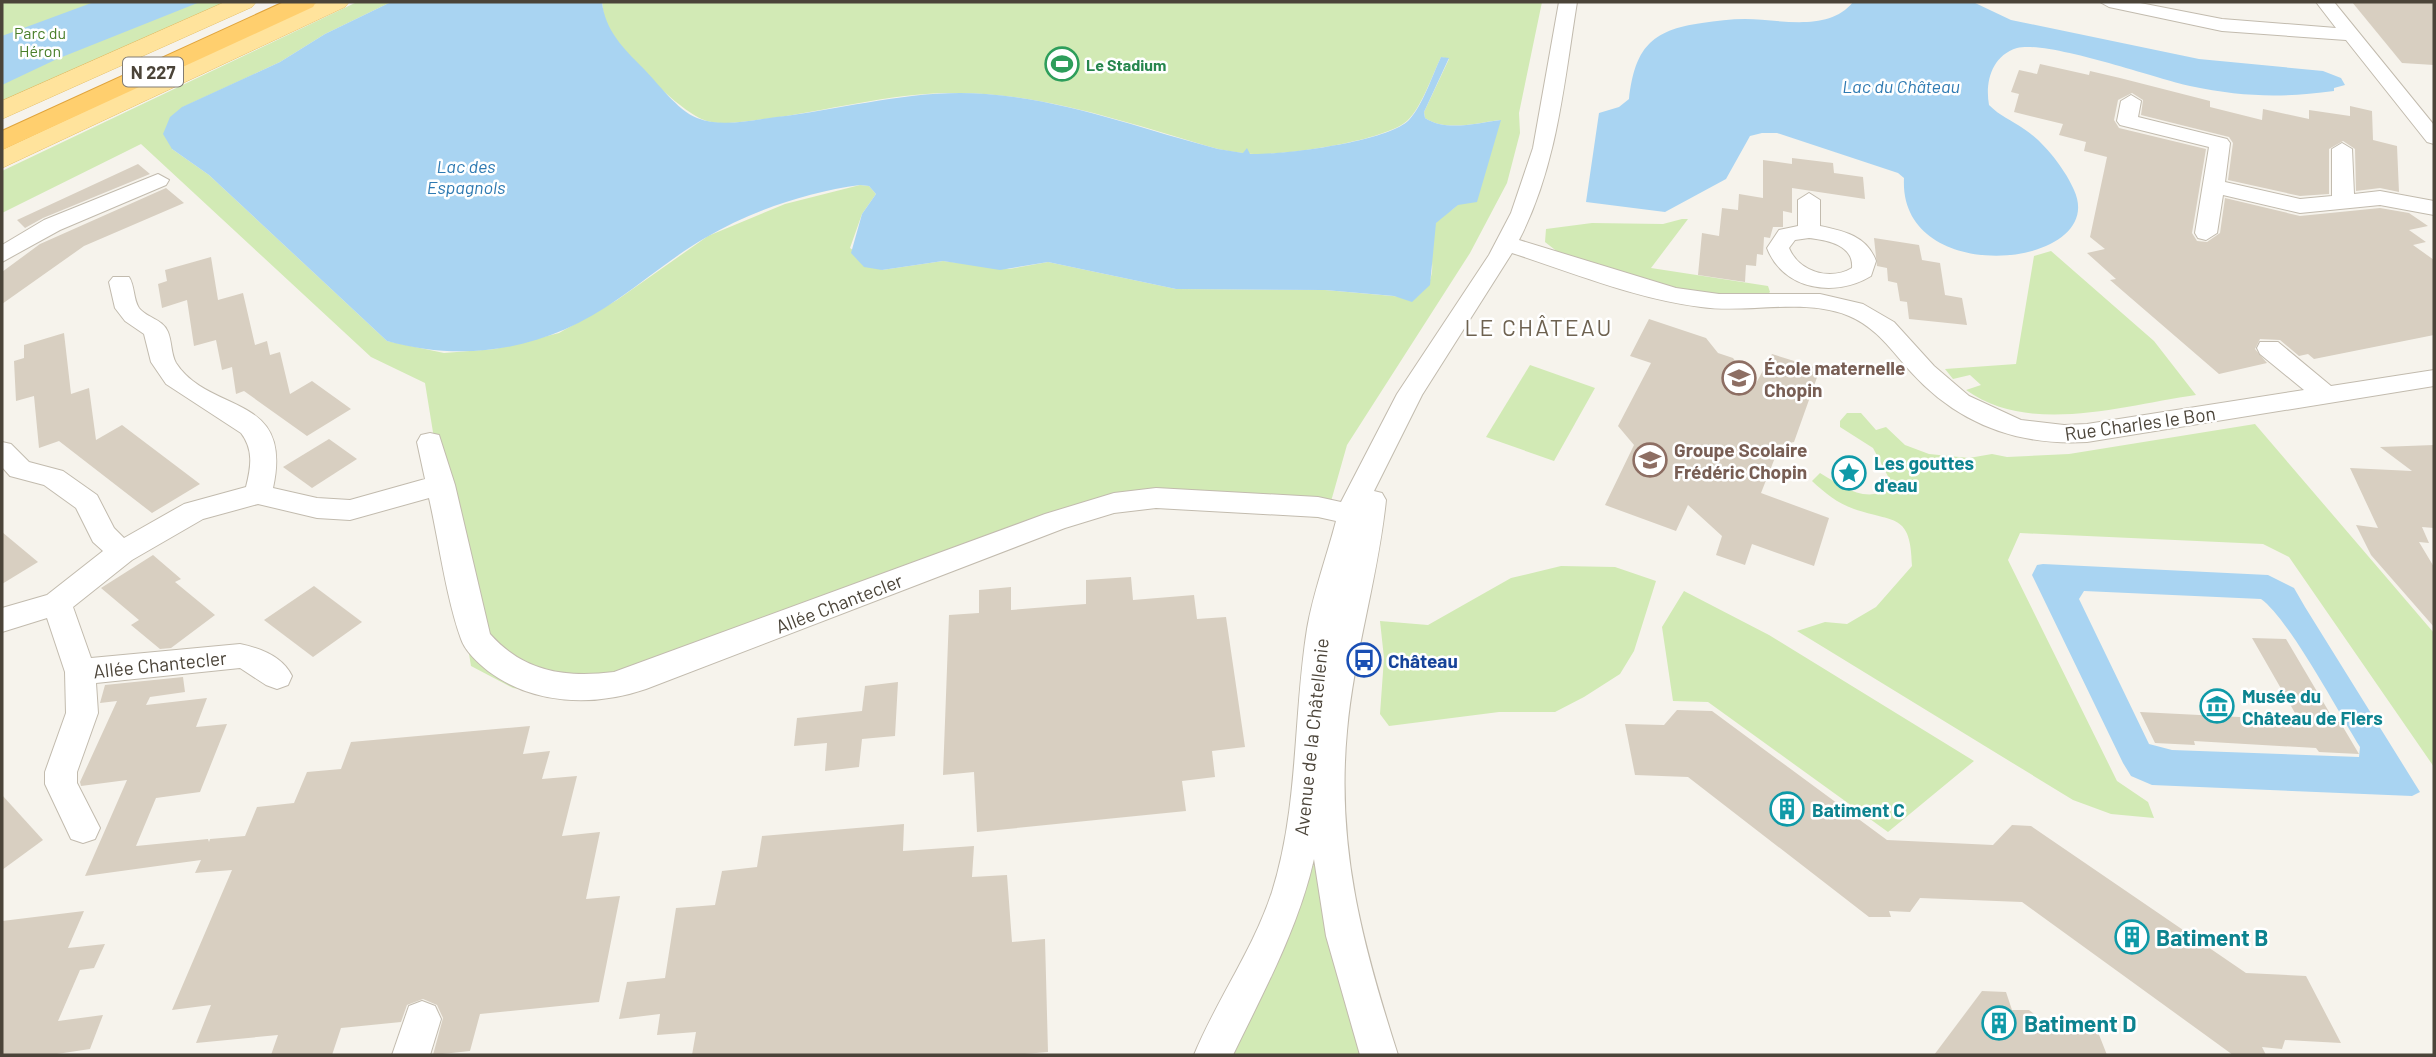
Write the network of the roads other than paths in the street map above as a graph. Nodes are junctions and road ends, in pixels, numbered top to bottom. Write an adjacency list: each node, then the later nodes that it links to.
1 (244, 2): 10 (main road)
2 (277, 2): 12 (highway, N 227)
3 (304, 2): 14 (highway, N 227)
4 (337, 2): 16 (main road)
5 (1568, 2): 24 (street, Avenue de la Châtellenie)
6 (2109, 2): 8 (street)
7 (2325, 2): 8 (street)
8 (2352, 35): 11 (street)
9 (2131, 101): 18 (street)
10 (2, 111)
11 (2426, 117): 13 (street)
12 (2, 128)
13 (2434, 138)
14 (2, 142)
15 (2342, 149): 20 (street)
16 (2, 160)
17 (158, 180): 25 (street)
18 (2213, 186): 20 (street); 23 (street)
19 (1809, 200): 22 (street)
20 (2343, 202): 21 (street)
21 (2434, 208)
22 (1809, 231): 26 (street); 26 (street)
23 (2206, 233)
24 (1507, 244): 28 (street, Rue Charles le Bon); 36 (street, Avenue de la Châtellenie)
25 (2, 255)
26 (1794, 270): 28 (street)
27 (121, 282): 35 (street)
28 (1787, 303): 31 (street, Rue Charles le Bon)
29 (2269, 348): 31 (street)
30 (2434, 378): 31 (street, Rue Charles le Bon)
31 (2327, 396)
32 (430, 442): 34 (street, Allée Chantecler)
33 (2, 452): 37 (street)
34 (441, 485): 35 (street); 36 (street, Allée Chantecler)
35 (258, 494): 37 (street)
36 (1361, 515): 45 (street, Avenue de la Châtellenie); 46 (street, Avenue de la Châtellenie)
37 (122, 552): 38 (street)
38 (57, 603): 39 (street); 40 (street, Allée Chantecler)
39 (2, 620)
40 (80, 672): 41 (street, Allée Chantecler); 42 (street, Allée Chantecler)
41 (277, 676)
42 (83, 828)
43 (422, 1019): 44 (street)
44 (411, 1055)
45 (1213, 1055)
46 (1379, 1055)

